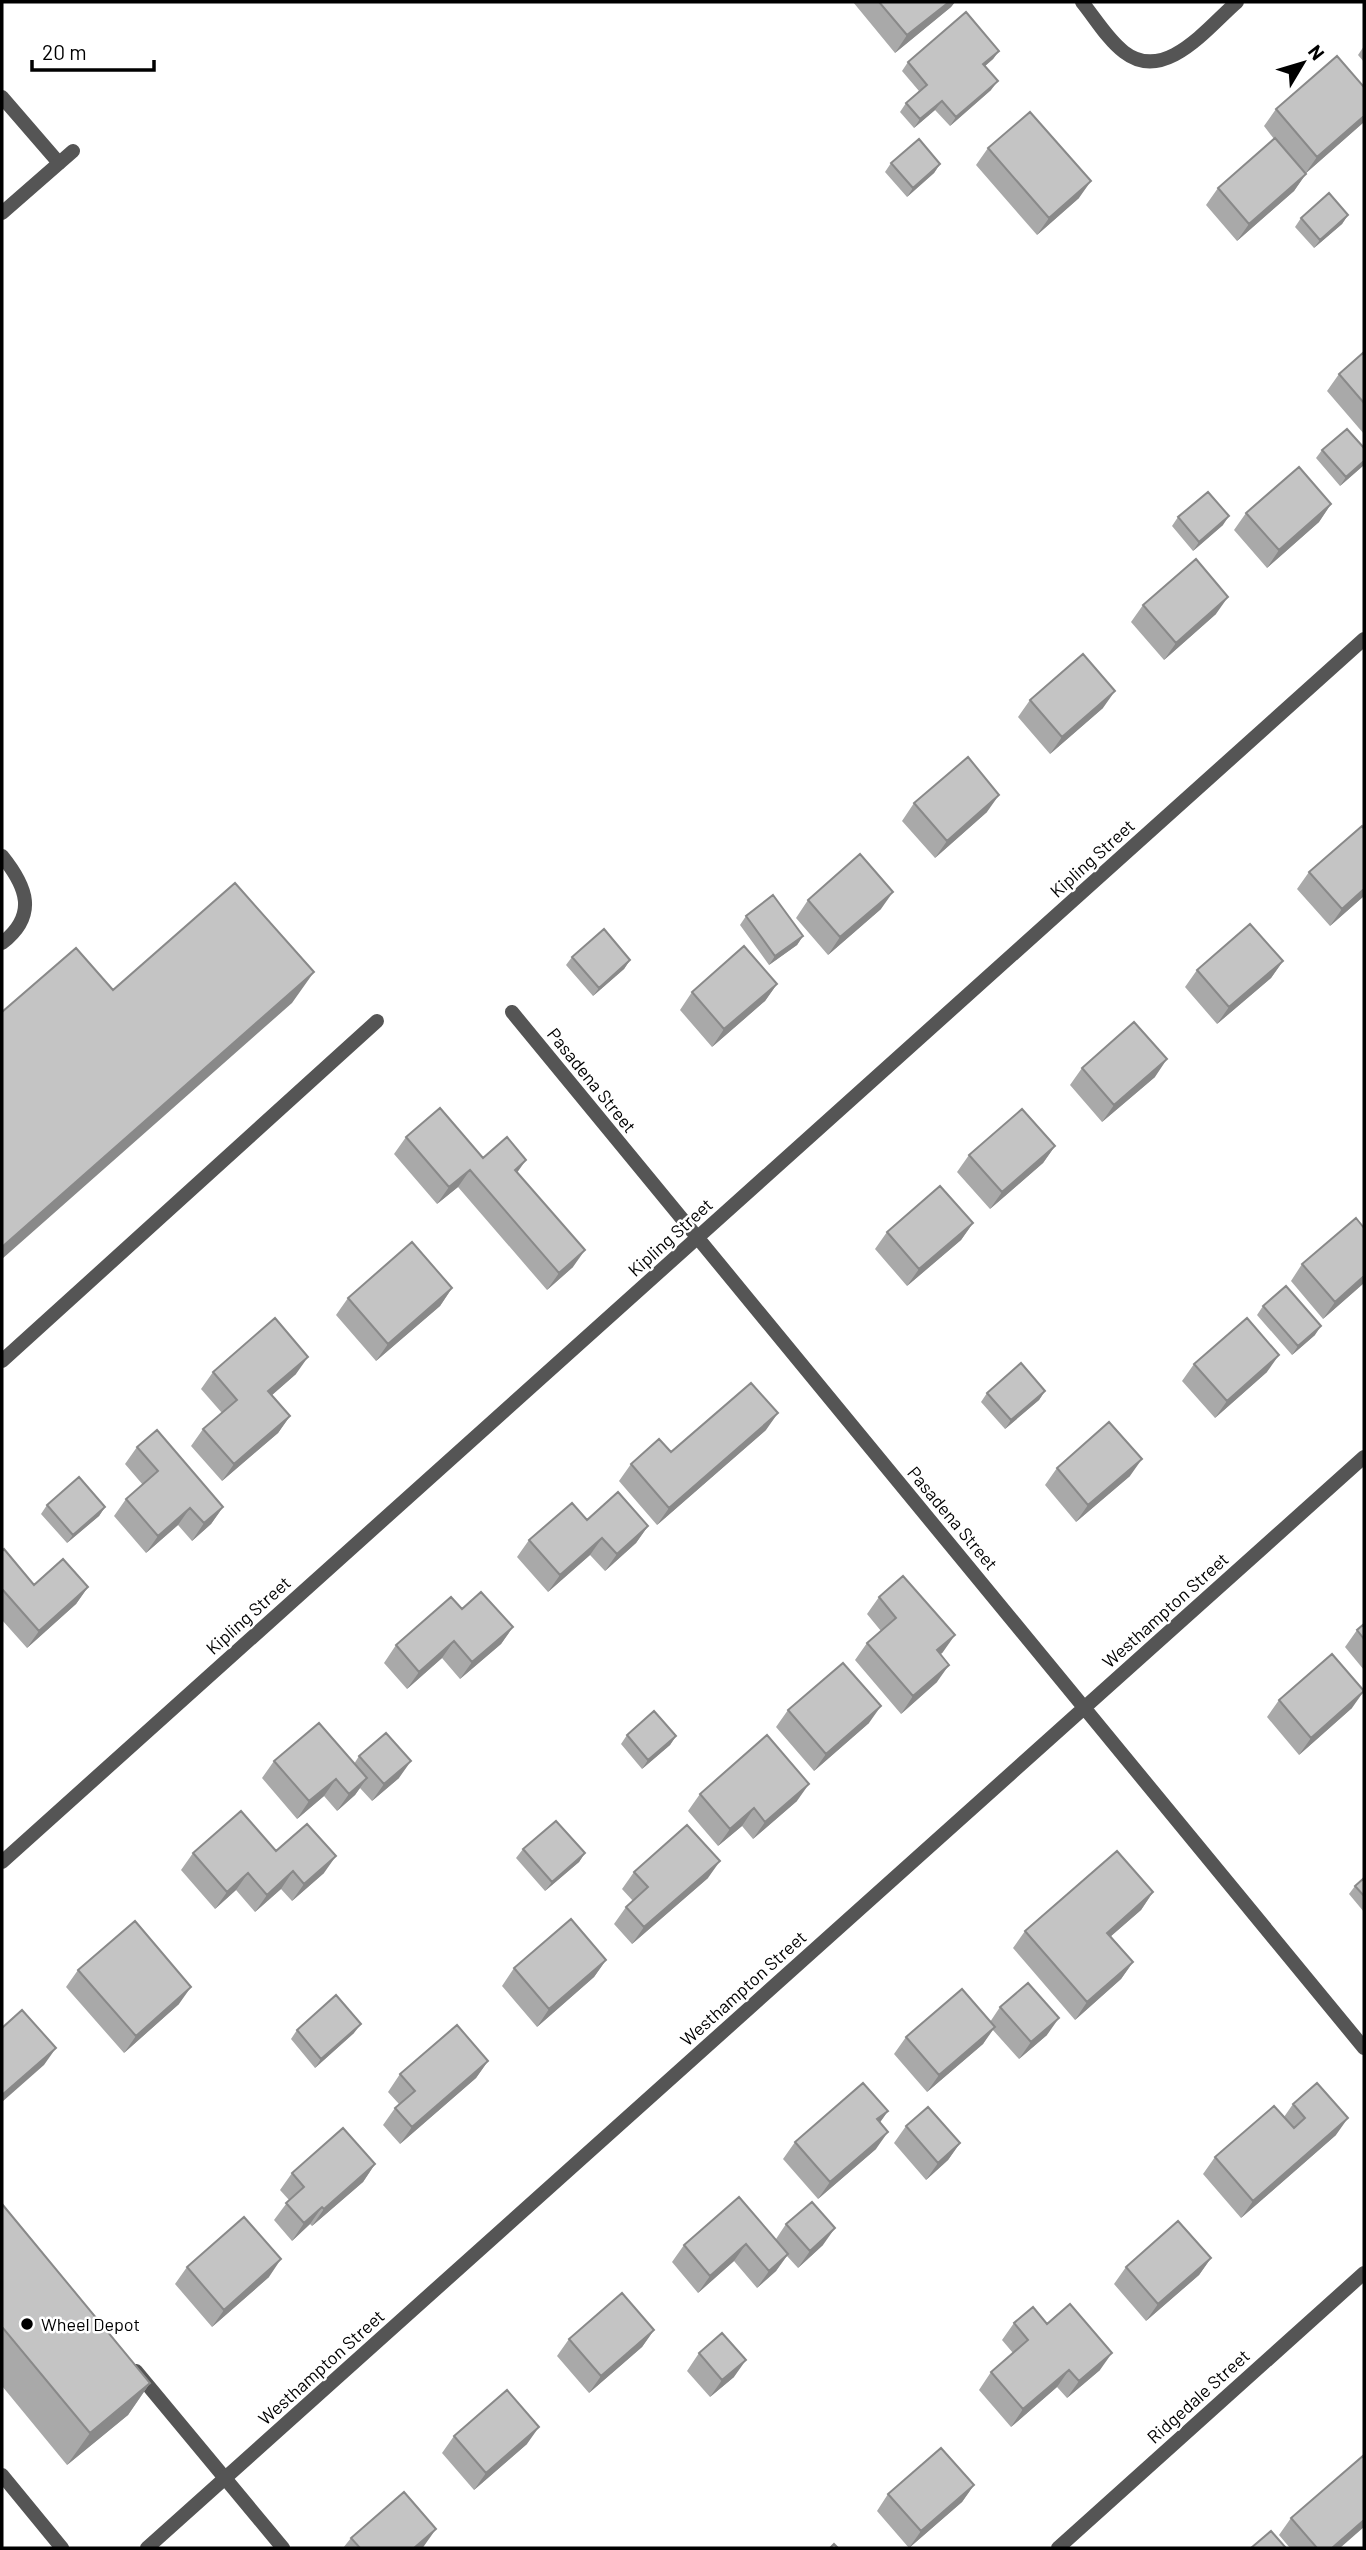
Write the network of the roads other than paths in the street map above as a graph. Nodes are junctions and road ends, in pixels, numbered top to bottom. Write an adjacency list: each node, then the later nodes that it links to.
1 (1082, 2): 2 (street)
2 (1237, 2)
3 (2, 97): 5 (street)
4 (73, 151): 5 (street)
5 (59, 163): 6 (street)
6 (2, 213)
7 (1364, 639): 12 (street, Kipling Street)
8 (2, 856): 9 (street)
9 (2, 943)
10 (512, 1012): 12 (street, Pasadena Street)
11 (377, 1021): 13 (street)
12 (697, 1239): 15 (street, Pasadena Street); 16 (street, Kipling Street)
13 (2, 1361)
14 (1364, 1457): 15 (street, Westhampton Street)
15 (1084, 1709): 17 (street, Pasadena Street); 21 (street, Westhampton Street)
16 (2, 1861)
17 (1364, 2048)
18 (1364, 2273): 25 (street, Ridgedale Street)
19 (124, 2356): 21 (street)
20 (2, 2475): 22 (street)
21 (225, 2479): 23 (street, Westhampton Street); 24 (street)
22 (62, 2548)
23 (147, 2548)
24 (283, 2548)
25 (1058, 2548)

